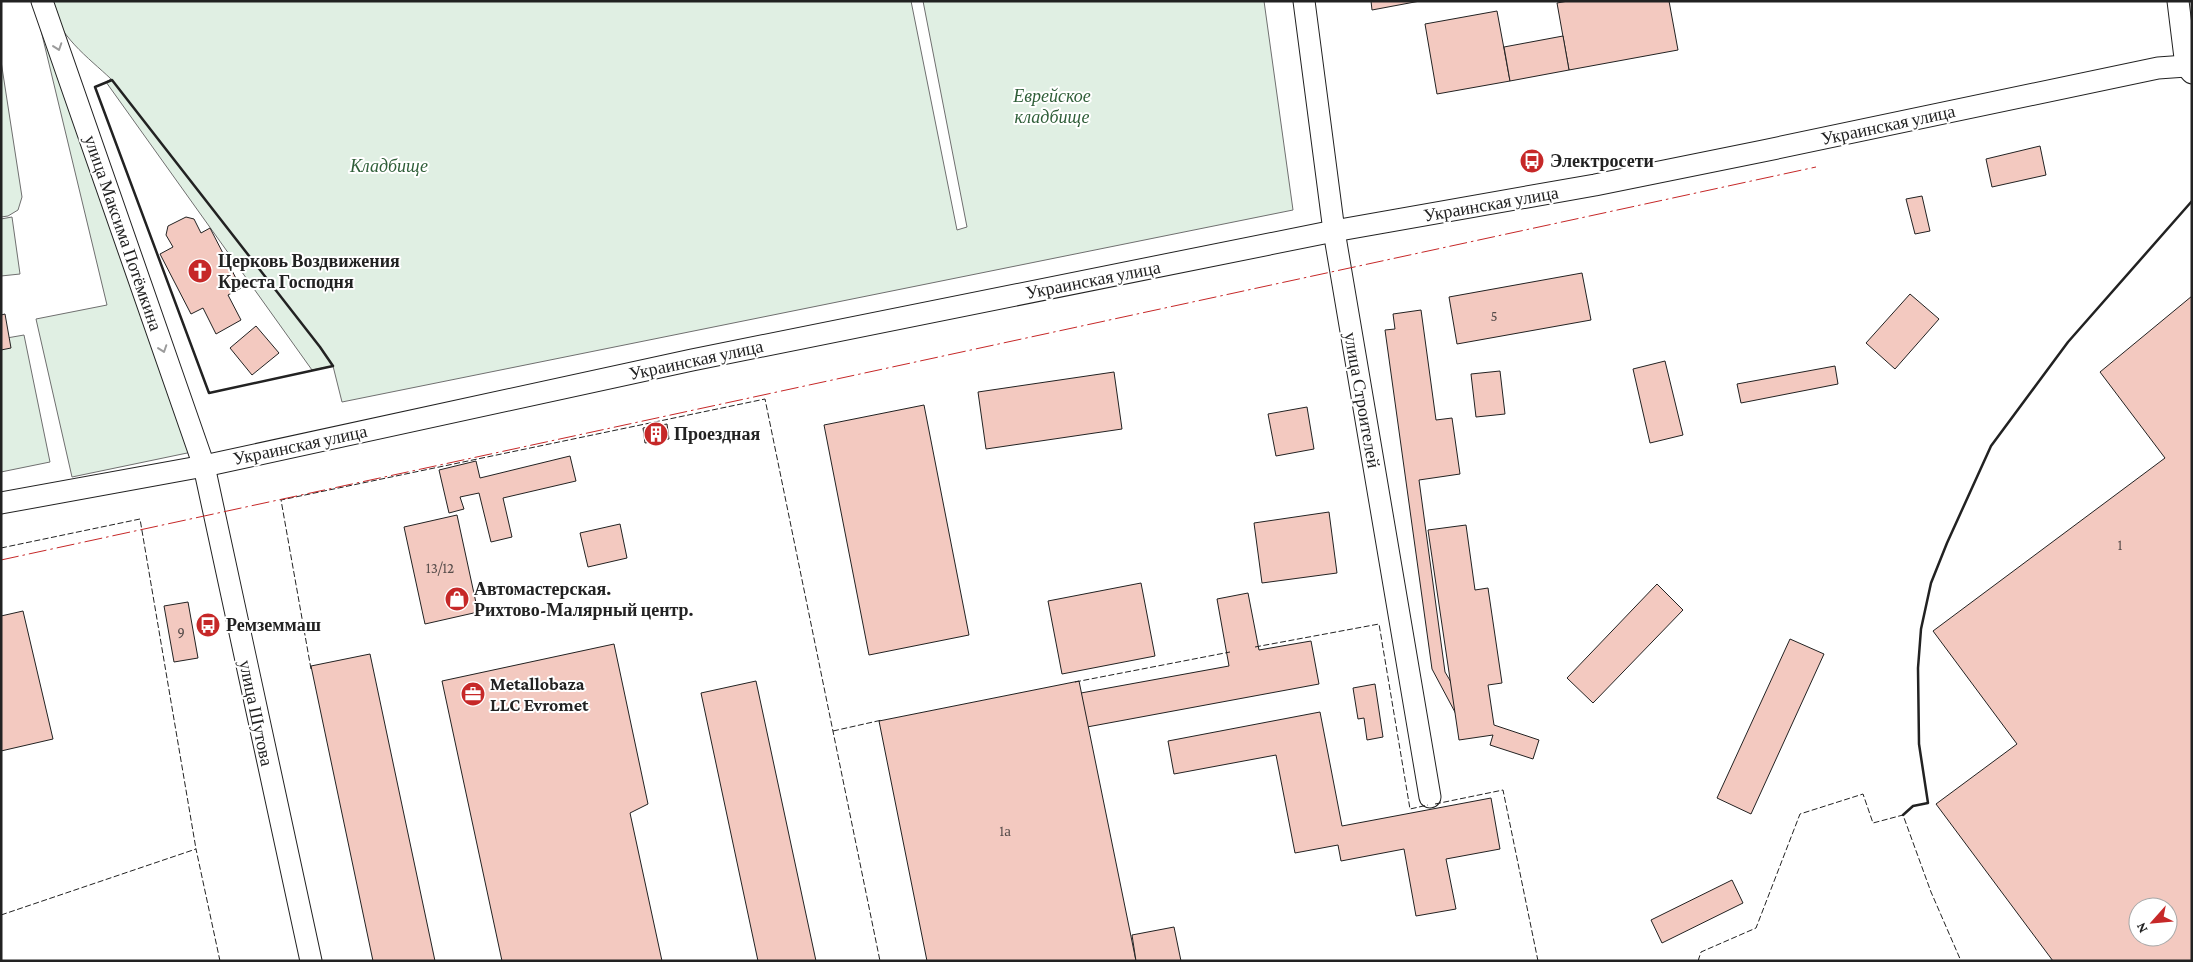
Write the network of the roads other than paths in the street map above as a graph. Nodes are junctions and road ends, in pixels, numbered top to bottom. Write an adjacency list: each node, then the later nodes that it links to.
1 (42, 1): 6 (street, улица Максима Потёмкина, one-way to 6)
2 (1304, 1): 5 (street, улица Строителей)
3 (2178, 1): 4 (street)
4 (2189, 69): 5 (street, Украинская улица)
5 (1334, 231): 6 (street, Украинская улица); 8 (street, улица Строителей)
6 (204, 466): 7 (street, Украинская улица); 9 (street, улица Шутова)
7 (1, 503)
8 (1430, 798)
9 (310, 961)

